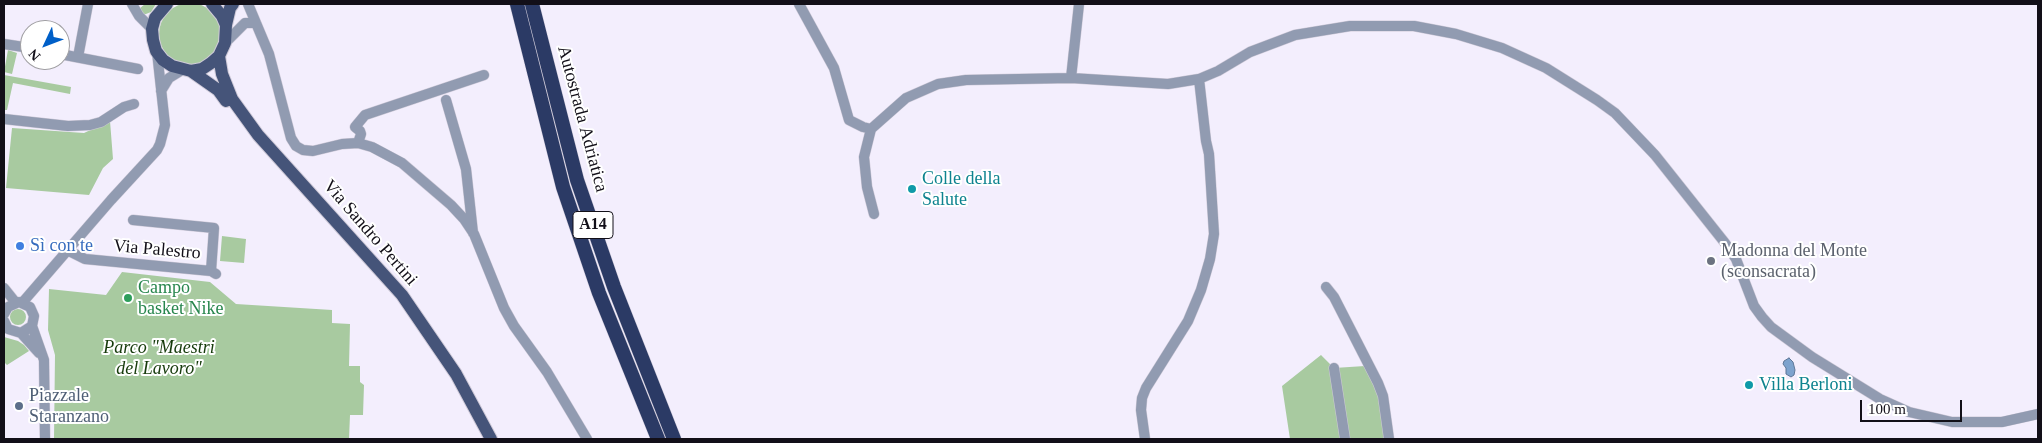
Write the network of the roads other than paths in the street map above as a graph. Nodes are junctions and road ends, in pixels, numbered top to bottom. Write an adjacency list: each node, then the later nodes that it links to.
1 (88, 4): 20 (street)
2 (132, 4): 13 (street)
3 (212, 4): 12 (main road)
4 (233, 4): 12 (main road)
5 (248, 4): 11 (street)
6 (517, 4): 53 (highway, Autostrada Adriatica / A14)
7 (532, 4): 54 (highway, Autostrada Adriatica / A14)
8 (799, 4): 30 (street)
9 (1079, 4): 24 (street)
10 (163, 6): 13 (main road)
11 (256, 23): 14 (street); 31 (street)
12 (226, 25): 14 (main road)
13 (152, 28): 17 (main road)
14 (226, 43): 19 (main road)
15 (4, 44): 16 (street)
16 (20, 46)
17 (156, 50): 22 (main road, Via Sandro Pertini); 26 (street)
18 (70, 56): 20 (street)
19 (219, 56): 22 (main road); 51 (main road, Via Sandro Pertini)
20 (78, 57): 21 (street)
21 (138, 69)
22 (186, 70): 26 (street); 50 (main road, Via Sandro Pertini)
23 (484, 75): 31 (street)
24 (1071, 78): 25 (street); 30 (street)
25 (1199, 79): 48 (street); 55 (street)
26 (160, 92): 37 (street)
27 (446, 100): 32 (street)
28 (134, 104): 29 (street)
29 (4, 119)
30 (871, 129): 33 (street)
31 (358, 143): 34 (street)
32 (471, 201): 34 (street); 36 (street)
33 (874, 214)
34 (464, 218): 36 (street)
35 (133, 220): 37 (street, Via Palestro)
36 (474, 234): 52 (street)
37 (67, 250): 38 (street)
38 (37, 286): 41 (street); 42 (street)
39 (1326, 287): 57 (street)
40 (4, 289): 41 (street)
41 (12, 306): 42 (street)
42 (33, 312): 44 (street)
43 (5, 326): 45 (street)
44 (32, 326): 45 (street); 46 (street)
45 (21, 333): 46 (street)
46 (44, 360): 49 (street)
47 (1334, 368): 56 (street)
48 (2038, 414)
49 (45, 439)
50 (484, 439)
51 (491, 439)
52 (587, 439)
53 (658, 439)
54 (674, 439)
55 (1145, 439)
56 (1345, 439)
57 (1389, 439)

